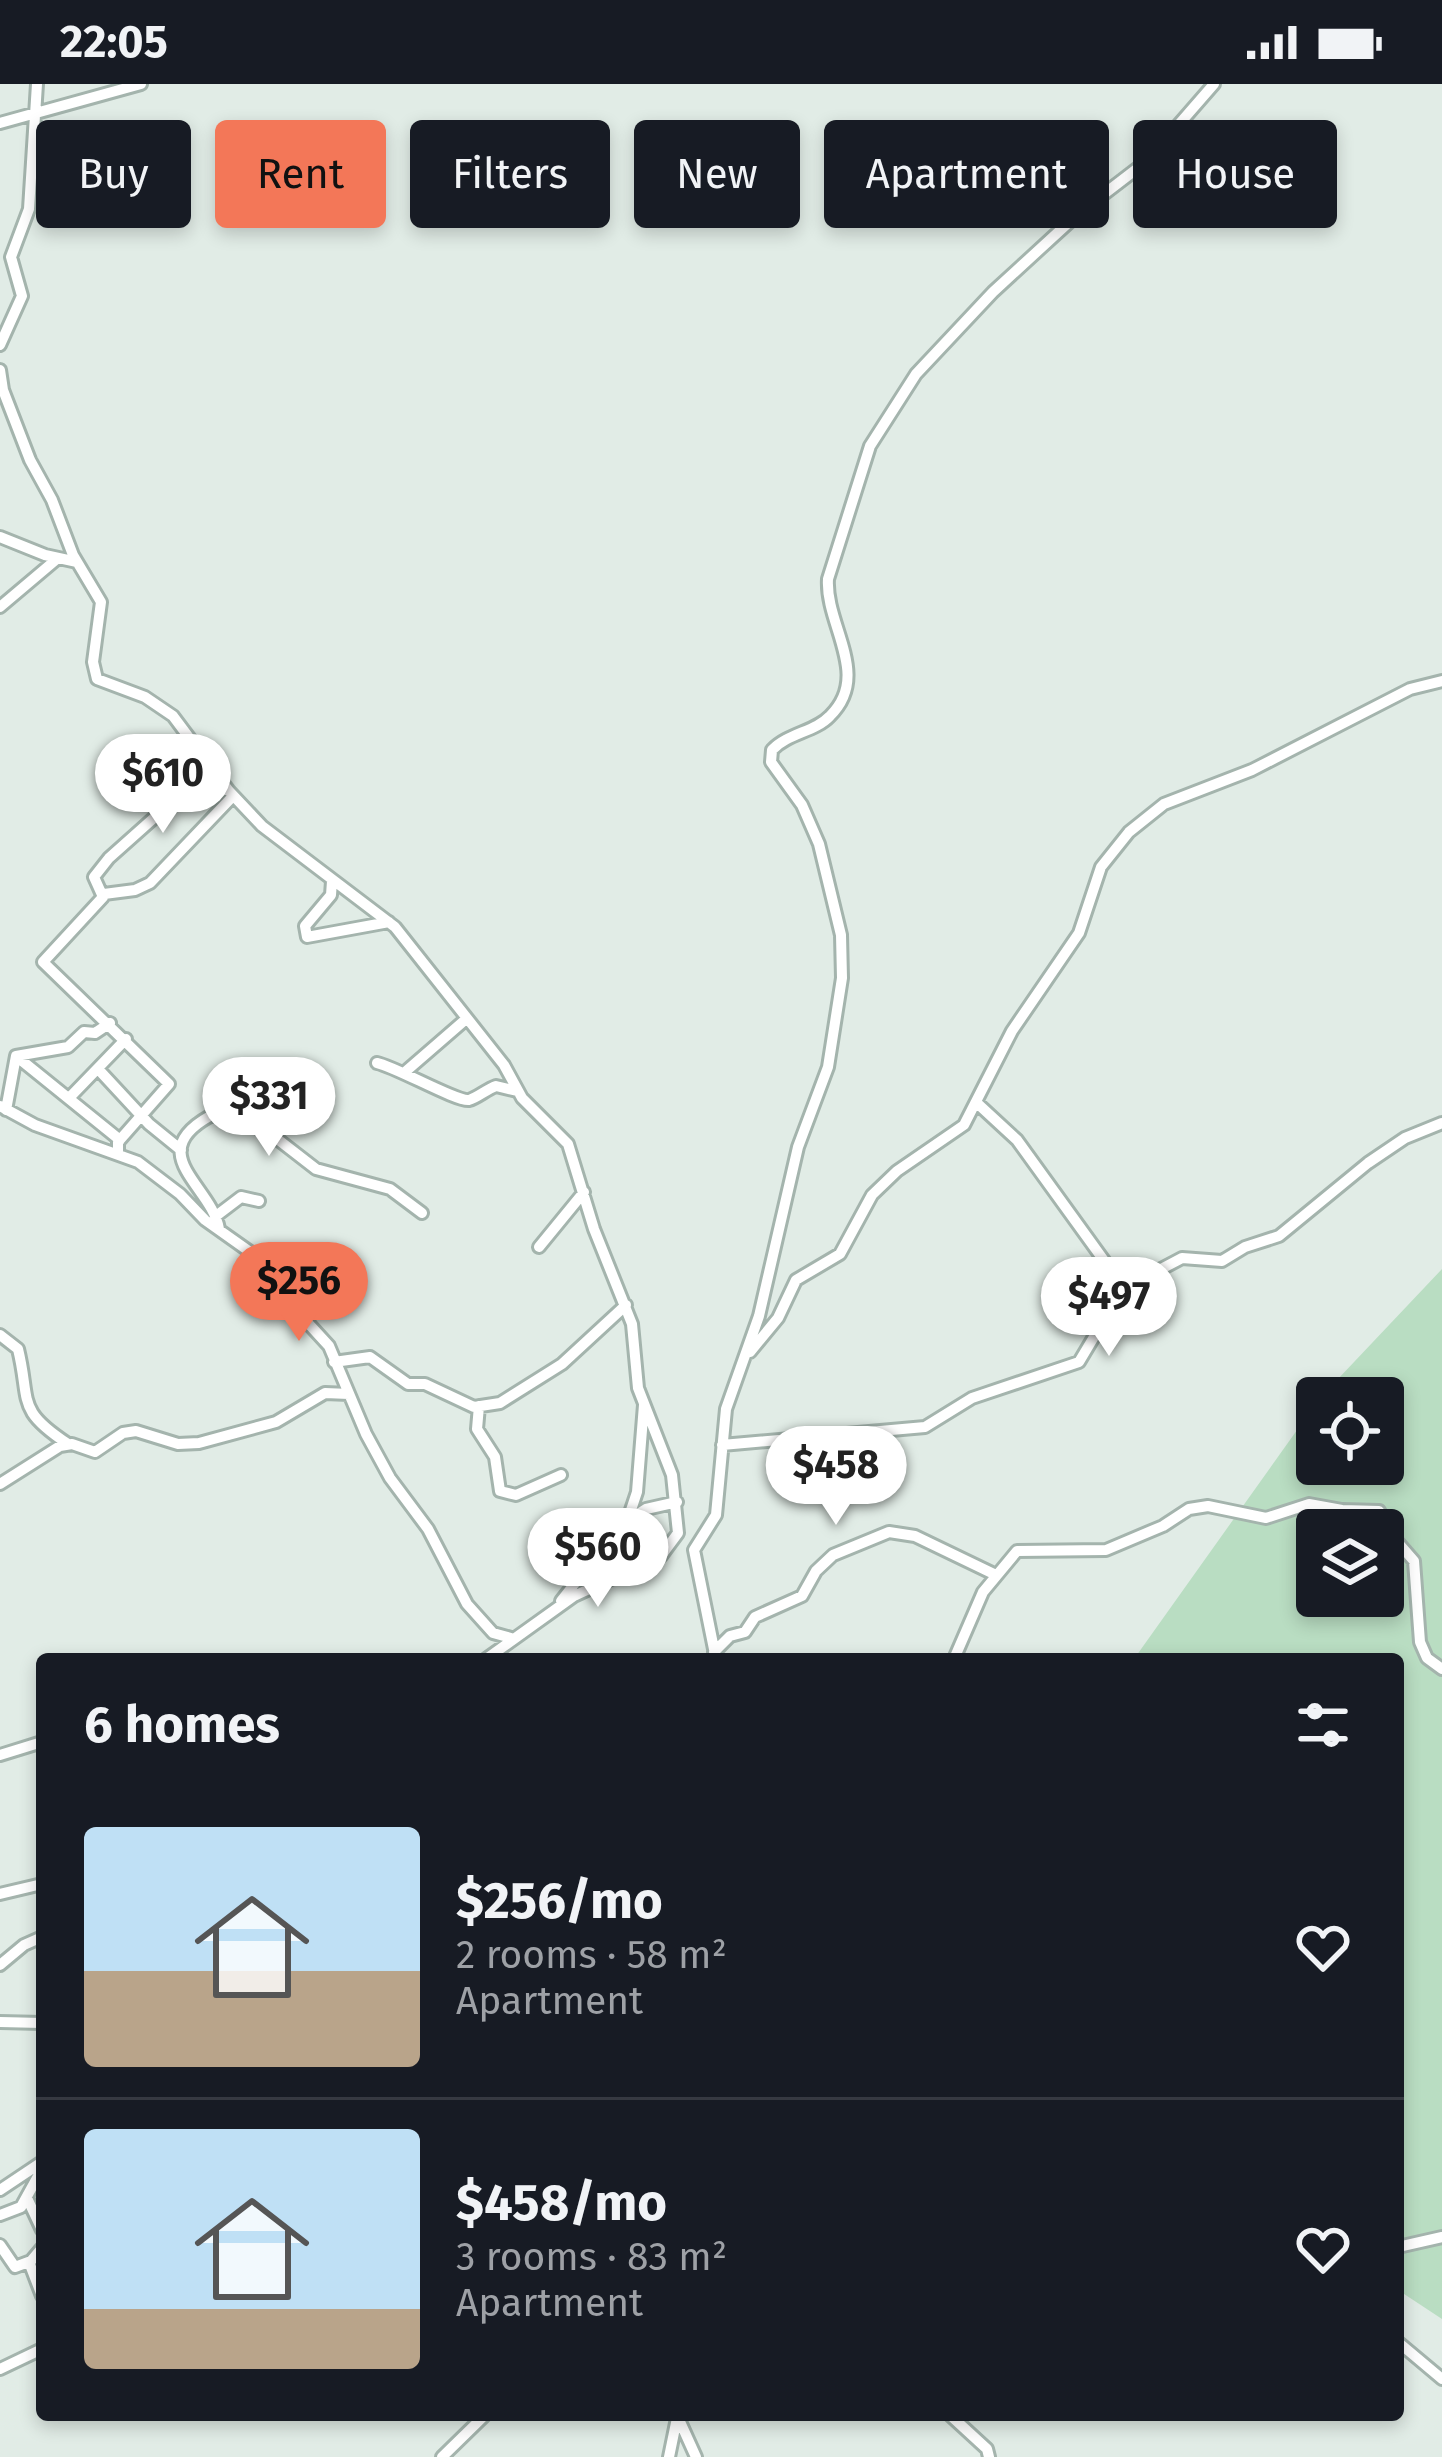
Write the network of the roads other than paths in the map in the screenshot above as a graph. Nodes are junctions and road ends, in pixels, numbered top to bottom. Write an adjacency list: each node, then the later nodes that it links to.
1 (37, 84): 5 (street)
2 (141, 84): 4 (street)
3 (1214, 84): 41 (street)
4 (103, 90): 5 (street)
5 (34, 115): 6 (street); 7 (street)
6 (0, 123)
7 (0, 345)
8 (0, 370): 11 (street)
9 (0, 537): 10 (street)
10 (58, 558): 11 (street); 12 (street)
11 (77, 562): 14 (street)
12 (0, 607)
13 (1442, 681): 27 (street)
14 (231, 794): 15 (street); 16 (street); 16 (street)
15 (332, 881): 17 (street); 17 (street)
16 (104, 894): 19 (street)
17 (389, 922): 18 (street)
18 (465, 1020): 24 (street); 25 (street)
19 (110, 1023): 20 (street); 21 (street)
20 (126, 1039): 23 (street); 29 (street)
21 (16, 1056): 26 (street); 28 (street)
22 (377, 1063): 24 (street)
23 (99, 1070): 26 (street); 29 (street)
24 (405, 1072): 25 (street)
25 (517, 1091): 33 (street)
26 (70, 1097): 31 (street)
27 (978, 1104): 38 (street); 41 (street)
28 (3, 1108): 31 (street)
29 (139, 1115): 31 (street); 32 (street)
30 (1442, 1123): 38 (street)
31 (119, 1146): 36 (street)
32 (181, 1150): 35 (street); 36 (street)
33 (584, 1192): 37 (street); 39 (street)
34 (259, 1202): 36 (street)
35 (422, 1213)
36 (218, 1223): 42 (street)
37 (539, 1247)
38 (1126, 1291): 47 (street)
39 (626, 1305): 44 (street); 45 (street)
40 (0, 1335): 46 (street)
41 (744, 1359): 47 (street)
42 (334, 1362): 43 (street); 45 (street)
43 (349, 1394): 46 (street); 54 (street)
44 (644, 1405): 50 (street); 51 (street)
45 (479, 1406): 48 (street)
46 (68, 1444): 49 (street)
47 (722, 1444): 56 (street)
48 (561, 1475)
49 (0, 1484)
50 (677, 1502): 51 (street); 53 (street)
51 (628, 1519): 53 (street)
52 (996, 1575): 57 (street); 58 (street); 59 (street)
53 (556, 1608): 54 (street)
54 (513, 1638): 55 (street)
55 (503, 1653)
56 (715, 1653)
57 (717, 1653)
58 (957, 1653)
59 (1442, 1669)
60 (36, 1744): 61 (street)
61 (0, 1756)
62 (36, 1885): 63 (street)
63 (0, 1894)
64 (36, 1939): 65 (street)
65 (0, 1965)
66 (0, 2023): 67 (street)
67 (36, 2023)
68 (36, 2169): 70 (street)
69 (36, 2180): 71 (street)
70 (0, 2190)
71 (28, 2200): 72 (street); 73 (street)
72 (0, 2215)
73 (36, 2217)
74 (1442, 2237): 76 (street)
75 (0, 2245): 79 (street)
76 (1404, 2246)
77 (36, 2254): 78 (street)
78 (28, 2262): 79 (street); 80 (street)
79 (7, 2269)
80 (36, 2281)
81 (1404, 2347): 84 (street)
82 (36, 2352): 83 (street)
83 (0, 2369)
84 (1442, 2379)
85 (479, 2421): 89 (street)
86 (676, 2421): 90 (street)
87 (679, 2421): 91 (street)
88 (957, 2421): 92 (street)
89 (442, 2457)
90 (669, 2457)
91 (696, 2457)
92 (989, 2457)

